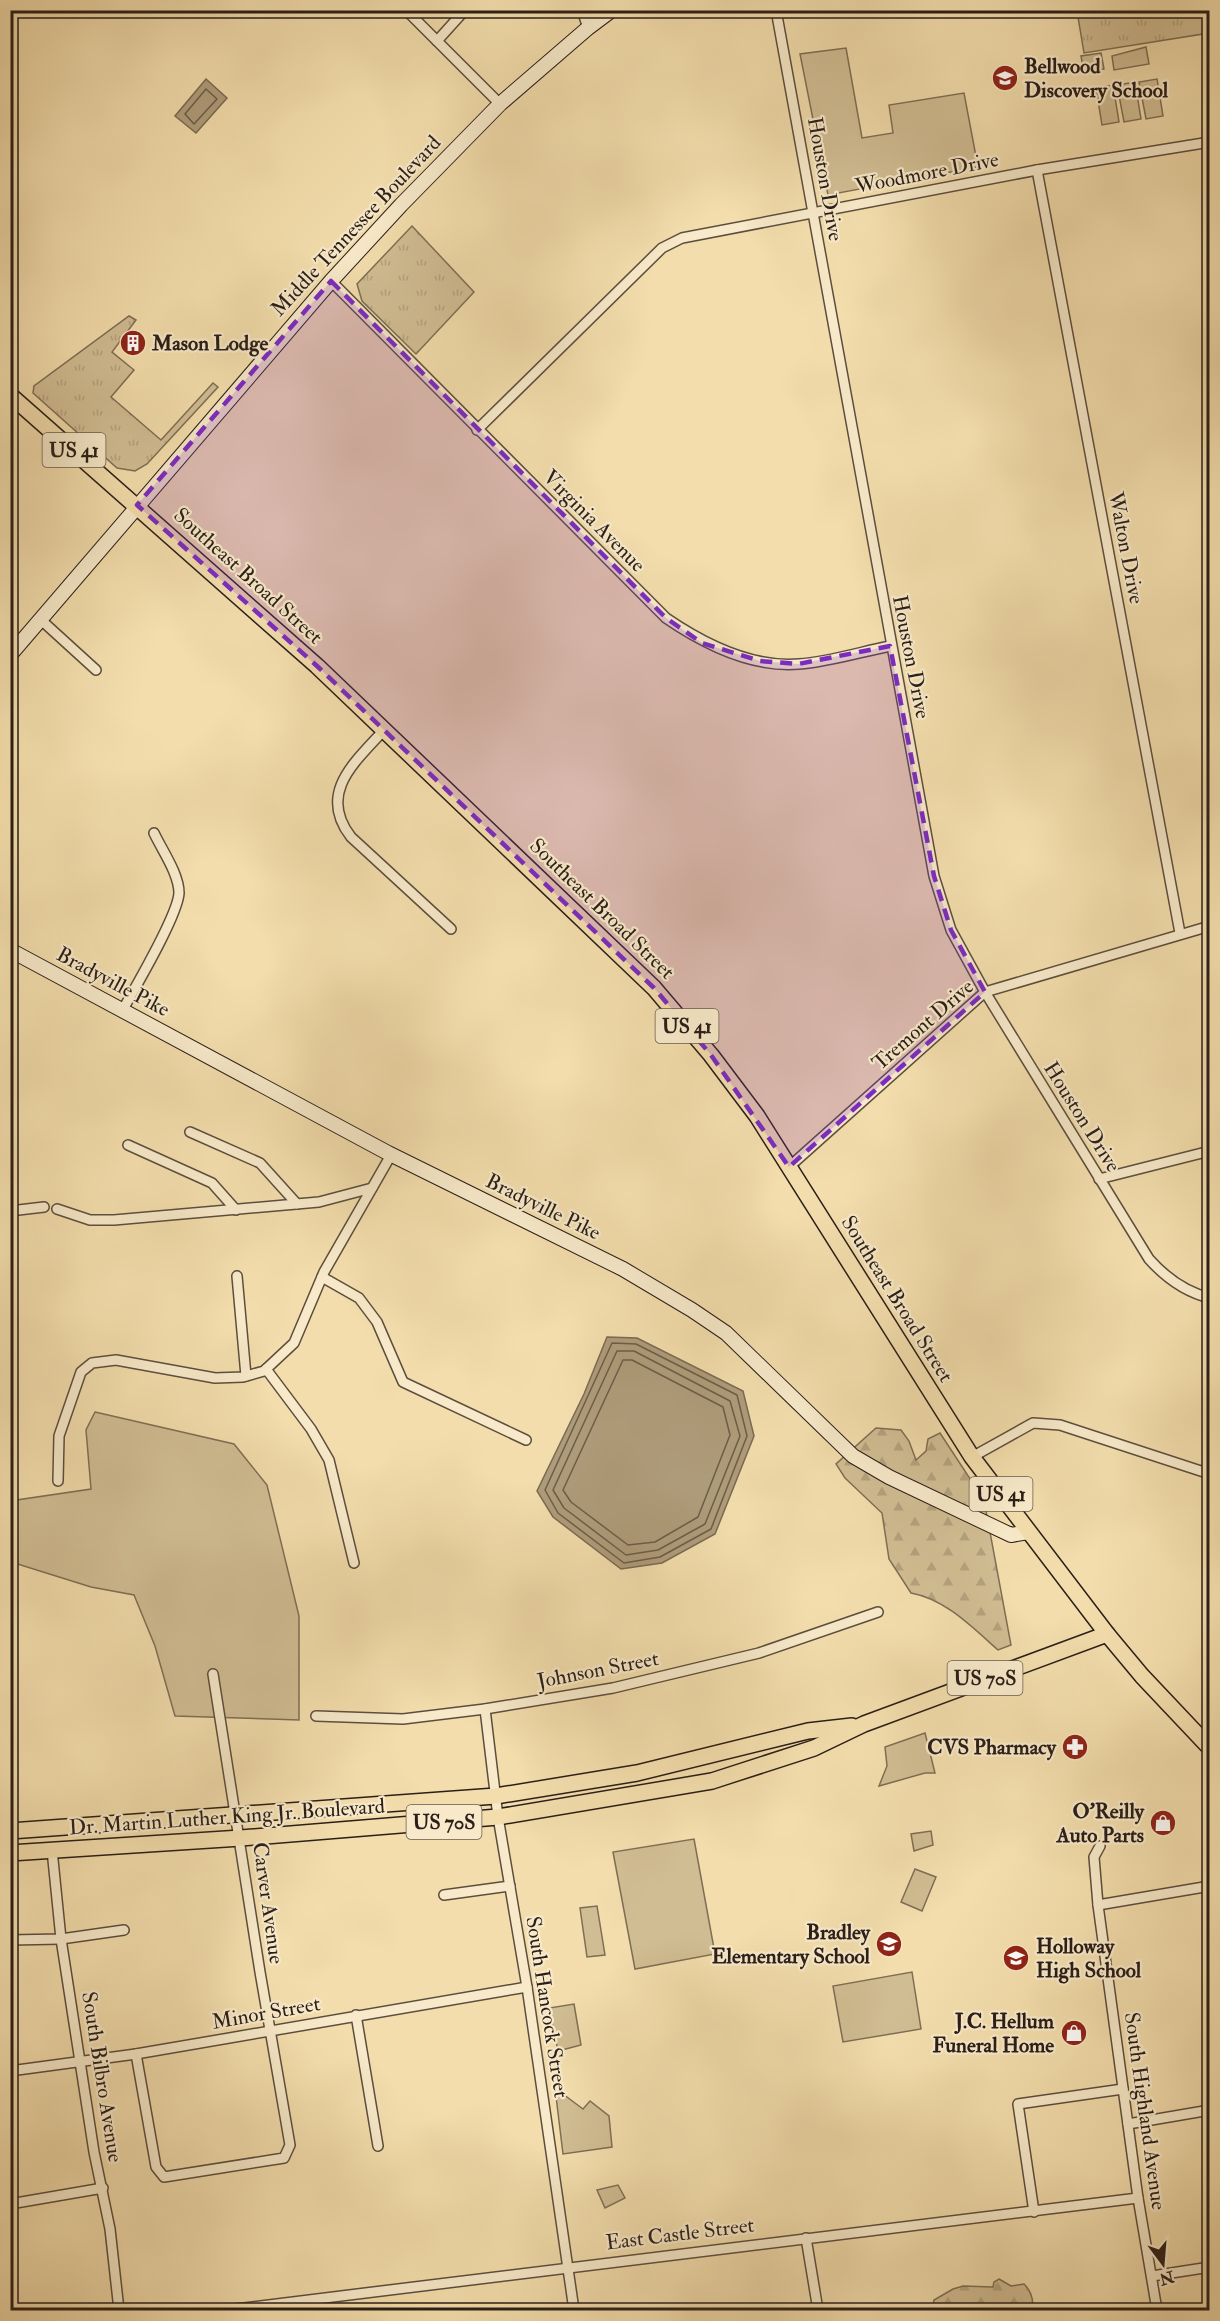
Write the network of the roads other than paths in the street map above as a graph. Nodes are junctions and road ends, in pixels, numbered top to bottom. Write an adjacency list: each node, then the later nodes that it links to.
1 (406, 10): 7 (street)
2 (465, 10): 7 (street)
3 (582, 10): 6 (street)
4 (612, 10): 6 (main road, Middle Tennessee Boulevard)
5 (776, 10): 11 (street, Houston Drive)
6 (588, 28): 8 (main road, Middle Tennessee Boulevard)
7 (437, 41): 8 (street)
8 (500, 104): 12 (main road, Middle Tennessee Boulevard)
9 (1209, 142): 10 (street, Woodmore Drive)
10 (1037, 170): 11 (street, Woodmore Drive); 24 (street, Walton Drive)
11 (812, 214): 14 (street, Woodmore Drive); 17 (street, Houston Drive)
12 (331, 280): 14 (street, Virginia Avenue); 15 (main road, Middle Tennessee Boulevard)
13 (10, 395): 15 (main road, Southeast Broad Street / US 41)
14 (477, 430): 17 (street, Virginia Avenue)
15 (137, 505): 16 (main road, Middle Tennessee Boulevard); 20 (main road, Southeast Broad Street / US 41)
16 (40, 619): 18 (main road, Middle Tennessee Boulevard); 19 (street)
17 (890, 646): 26 (street, Houston Drive)
18 (10, 655)
19 (96, 670)
20 (384, 730): 23 (street); 32 (main road, Southeast Broad Street / US 41)
21 (154, 833): 27 (street)
22 (1209, 926): 24 (street, Tremont Drive)
23 (451, 929)
24 (1180, 933): 26 (street, Tremont Drive)
25 (10, 950): 27 (main road, Bradyville Pike)
26 (985, 992): 32 (street, Tremont Drive); 33 (street, Houston Drive)
27 (122, 1011): 31 (main road, Bradyville Pike)
28 (190, 1132): 35 (street)
29 (128, 1145): 39 (street)
30 (1209, 1152): 33 (street)
31 (391, 1155): 34 (street); 49 (main road, Bradyville Pike)
32 (789, 1167): 46 (main road, Southeast Broad Street / US 41)
33 (1100, 1179): 42 (street, Houston Drive)
34 (372, 1188): 35 (street); 41 (street)
35 (297, 1204): 39 (street)
36 (44, 1207): 38 (street)
37 (57, 1209): 39 (street)
38 (10, 1210)
39 (236, 1210)
40 (237, 1276): 44 (street)
41 (322, 1277): 43 (street); 45 (street)
42 (1209, 1298)
43 (266, 1369): 44 (street); 50 (street)
44 (246, 1376): 48 (street)
45 (526, 1440)
46 (972, 1457): 47 (street); 49 (main road, Southeast Broad Street / US 41)
47 (1209, 1474)
48 (58, 1480)
49 (1028, 1532): 52 (main road, Southeast Broad Street / US 41)
50 (354, 1563)
51 (878, 1612): 54 (street, Johnson Street)
52 (1107, 1634): 56 (main road, Dr. Martin Luther King Jr. Boulevard / US 70S); 57 (main road, Southeast Broad Street / US 41)
53 (213, 1674): 59 (street, Carver Avenue)
54 (485, 1709): 55 (street, Johnson Street); 58 (street, South Hancock Street)
55 (316, 1716)
56 (864, 1724): 58 (main road, Dr. Martin Luther King Jr. Boulevard / US 70S); 60 (main road, Dr. Martin Luther King Jr. Boulevard / US 70S)
57 (1209, 1748)
58 (496, 1796): 59 (main road, Dr. Martin Luther King Jr. Boulevard / US 70S); 60 (street, South Hancock Street)
59 (237, 1815): 61 (main road, Dr. Martin Luther King Jr. Boulevard / US 70S); 62 (street, Carver Avenue)
60 (498, 1817): 62 (main road, Dr. Martin Luther King Jr. Boulevard / US 70S); 66 (street, South Hancock Street)
61 (10, 1831)
62 (241, 1838): 64 (main road, Dr. Martin Luther King Jr. Boulevard / US 70S); 75 (street, Carver Avenue)
63 (1100, 1845): 69 (street, South Highland Avenue)
64 (52, 1850): 65 (main road, Dr. Martin Luther King Jr. Boulevard / US 70S); 71 (street, South Bilbro Avenue)
65 (10, 1853)
66 (510, 1886): 68 (street); 73 (street, South Hancock Street)
67 (1209, 1886): 69 (street)
68 (444, 1895)
69 (1098, 1905): 79 (street, South Highland Avenue)
70 (124, 1930): 71 (street)
71 (61, 1939): 72 (street); 77 (street, South Bilbro Avenue)
72 (10, 1940)
73 (527, 1987): 74 (street, Minor Street); 88 (street, South Hancock Street)
74 (356, 2015): 75 (street, Minor Street); 82 (street)
75 (270, 2031): 76 (street, Minor Street); 76 (street, Carver Avenue)
76 (136, 2054): 77 (street, Minor Street)
77 (81, 2062): 78 (street, Minor Street); 83 (street, South Bilbro Avenue)
78 (10, 2071)
79 (1123, 2089): 81 (street, South Highland Avenue); 86 (street)
80 (1209, 2110): 81 (street)
81 (1128, 2124): 84 (street, South Highland Avenue)
82 (378, 2146)
83 (103, 2188): 85 (street); 91 (street, South Bilbro Avenue)
84 (1138, 2198): 86 (street, East Castle Street); 90 (street, South Highland Avenue)
85 (10, 2204)
86 (1035, 2212): 87 (street, East Castle Street)
87 (806, 2238): 88 (street, East Castle Street); 94 (street)
88 (567, 2265): 92 (street, East Castle Street); 93 (street, South Hancock Street)
89 (1209, 2267): 90 (street)
90 (1152, 2276): 95 (street, South Highland Avenue)
91 (119, 2310)
92 (227, 2310)
93 (574, 2310)
94 (818, 2310)
95 (1156, 2310)

